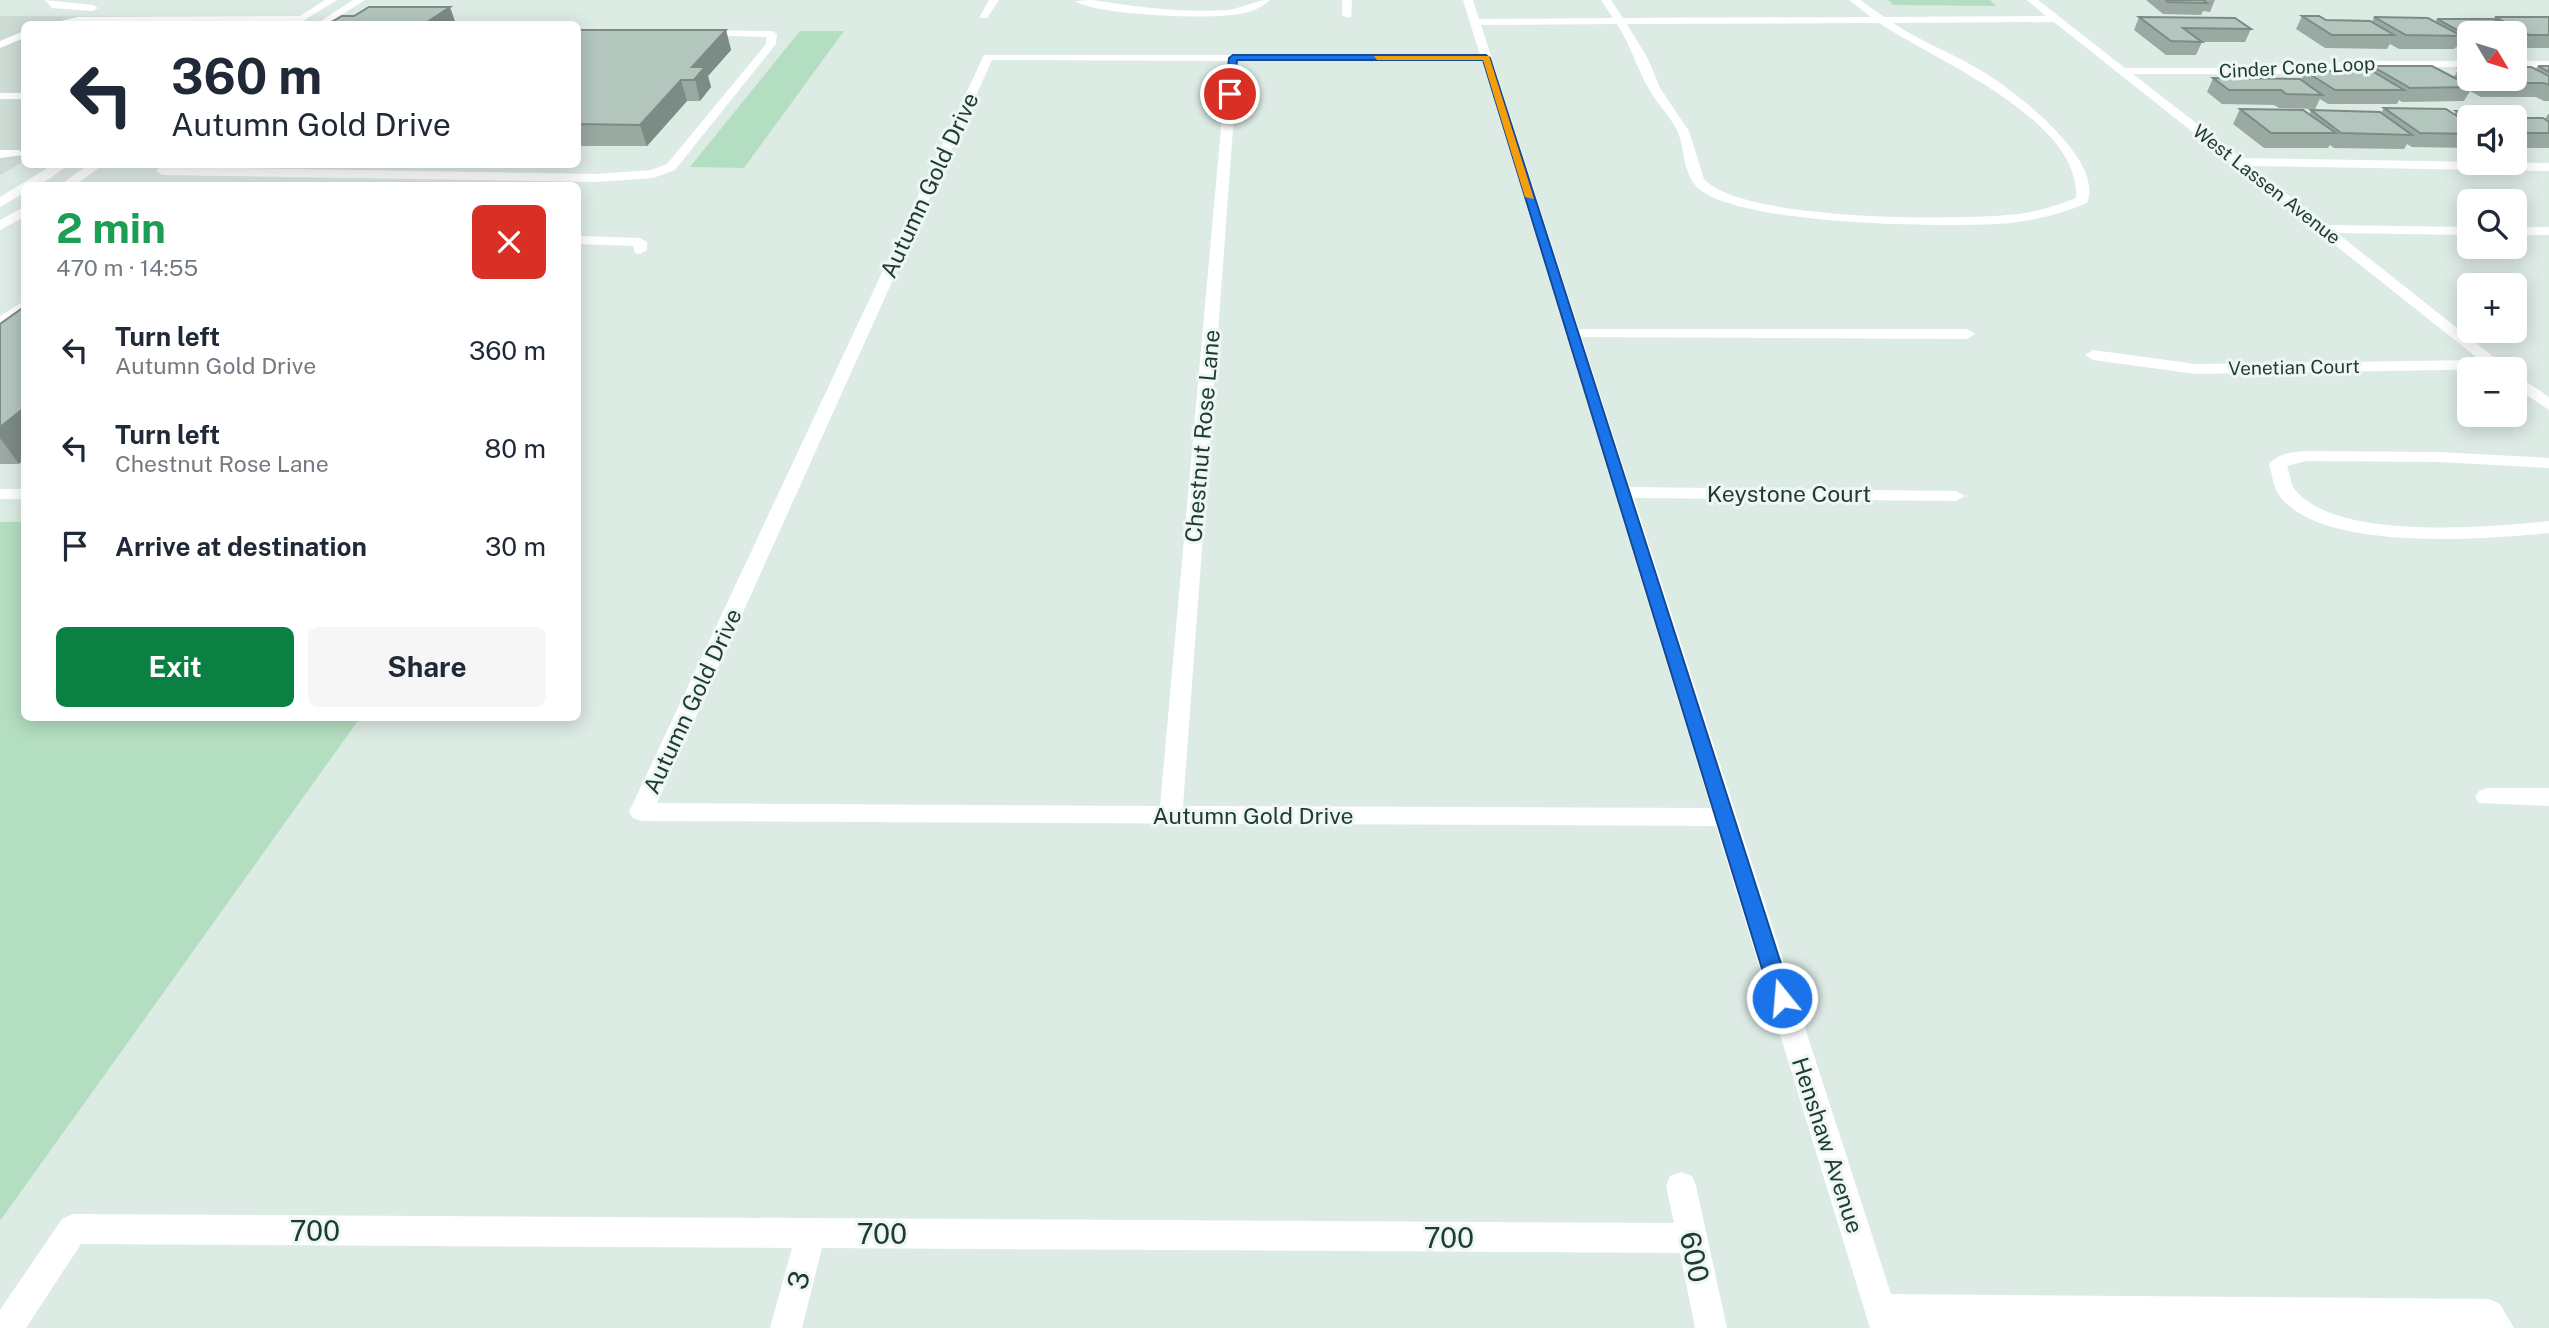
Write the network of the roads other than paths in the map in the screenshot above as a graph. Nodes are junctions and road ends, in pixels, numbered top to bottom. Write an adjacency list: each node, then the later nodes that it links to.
1 (50, 0): 12 (street)
2 (332, 0): 19 (street)
3 (360, 0): 20 (street)
4 (994, 0): 13 (street)
5 (1265, 0): 11 (street)
6 (1347, 0): 14 (street)
7 (1468, 0): 21 (street, Henshaw Avenue)
8 (1606, 0): 22 (street)
9 (1854, 0): 16 (street)
10 (2032, 0): 15 (street, West Lassen Avenue)
11 (1080, 1)
12 (261, 8)
13 (983, 16)
14 (1347, 16)
15 (2056, 19): 16 (street); 31 (street, West Lassen Avenue)
16 (1882, 20): 22 (street); 22 (street)
17 (71, 21): 18 (street)
18 (187, 21)
19 (299, 21)
20 (326, 21)
21 (1474, 22): 22 (street); 27 (street, Henshaw Avenue)
22 (1620, 23)
23 (689, 32): 43 (street)
24 (21, 35): 25 (street)
25 (0, 45)
26 (1233, 58): 27 (street, Autumn Gold Drive); 73 (street, Chestnut Rose Lane); 73 (street, Autumn Gold Drive)
27 (1486, 58): 58 (street, Henshaw Avenue)
28 (2457, 64): 31 (street, Cinder Cone Loop)
29 (2527, 64): 30 (street)
30 (2549, 64)
31 (2124, 71): 36 (street, West Lassen Avenue)
32 (0, 96): 33 (street)
33 (21, 96)
34 (0, 154): 35 (street)
35 (19, 154)
36 (2238, 162): 37 (street); 50 (street, West Lassen Avenue)
37 (2549, 167)
38 (58, 168): 44 (street)
39 (93, 168): 45 (street)
40 (167, 168): 41 (street)
41 (241, 168): 43 (street)
42 (314, 168): 43 (street)
43 (308, 173)
44 (35, 182)
45 (71, 182)
46 (21, 190): 47 (street)
47 (0, 203)
48 (21, 213): 49 (street)
49 (0, 226)
50 (2324, 229): 51 (street); 61 (street, West Lassen Avenue)
51 (2457, 230)
52 (2527, 231): 53 (street)
53 (2549, 232)
54 (581, 240): 55 (street)
55 (640, 250)
56 (21, 307): 57 (street)
57 (0, 323)
58 (1574, 334): 59 (street); 66 (street, Henshaw Avenue)
59 (1967, 334)
60 (2093, 355): 62 (street, Venetian Court)
61 (2485, 357)
62 (2457, 367)
63 (2527, 388): 64 (street)
64 (2549, 405)
65 (2549, 463): 70 (street)
66 (1622, 492): 69 (street, Keystone Court); 74 (street, Henshaw Avenue)
67 (0, 494): 68 (street)
68 (21, 494)
69 (1956, 496)
70 (2549, 527)
71 (2487, 797): 72 (street)
72 (2549, 797)
73 (1171, 815): 74 (street, Autumn Gold Drive)
74 (1724, 817): 78 (street, Henshaw Avenue)
75 (1681, 1186): 77 (street, 600)
76 (811, 1233): 77 (street, 700); 79 (street, 700); 80 (street, 3)
77 (1690, 1238): 81 (street, 600)
78 (1883, 1319): 82 (street)
79 (7, 1328)
80 (786, 1328)
81 (1711, 1328)
82 (2498, 1328)

